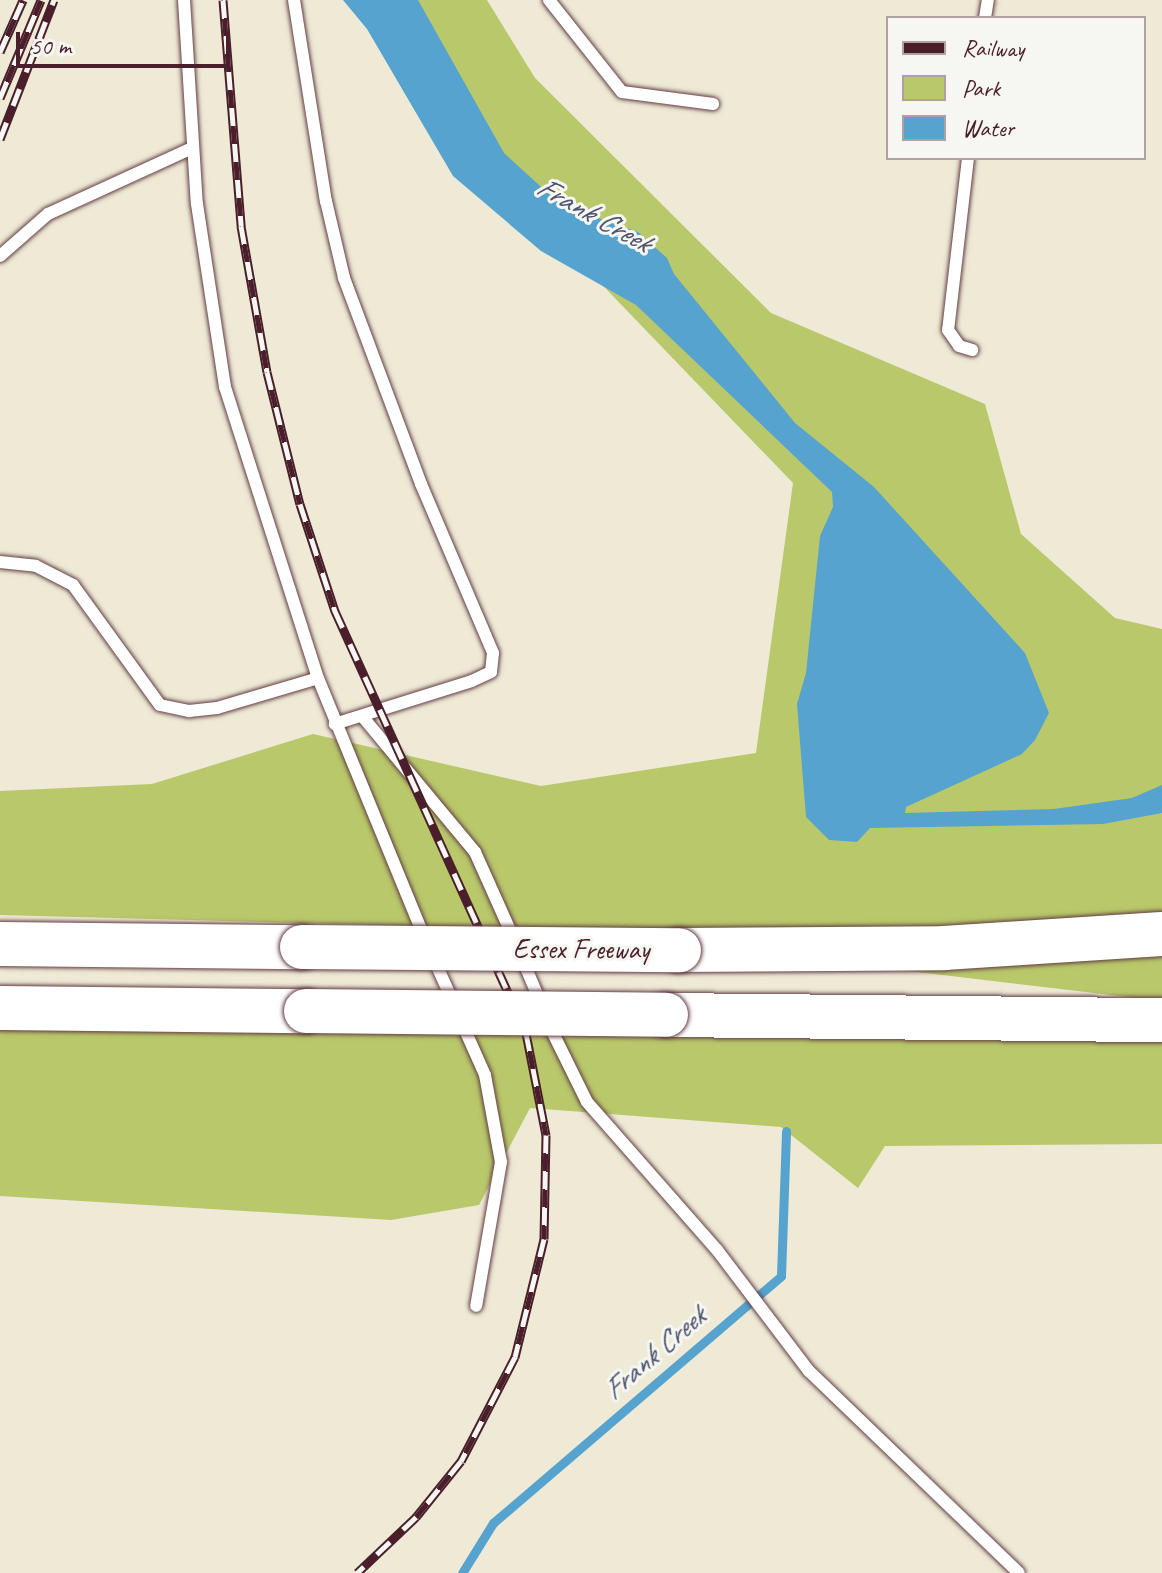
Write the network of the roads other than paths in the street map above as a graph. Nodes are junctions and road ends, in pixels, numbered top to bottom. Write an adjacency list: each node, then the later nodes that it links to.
1 (184, 0): 5 (lane)
2 (294, 0): 11 (lane)
3 (549, 0): 4 (lane)
4 (713, 104)
5 (192, 148): 7 (lane); 10 (lane)
6 (968, 160): 8 (lane)
7 (0, 256)
8 (972, 350)
9 (0, 562): 10 (lane)
10 (318, 678): 12 (lane)
11 (362, 716): 12 (lane); 18 (lane)
12 (335, 724): 17 (lane)
13 (1162, 934): 14 (highway, Essex Freeway, bridge)
14 (0, 944)
15 (0, 1008): 16 (highway, bridge)
16 (1162, 1020)
17 (476, 1306)
18 (1019, 1573)

